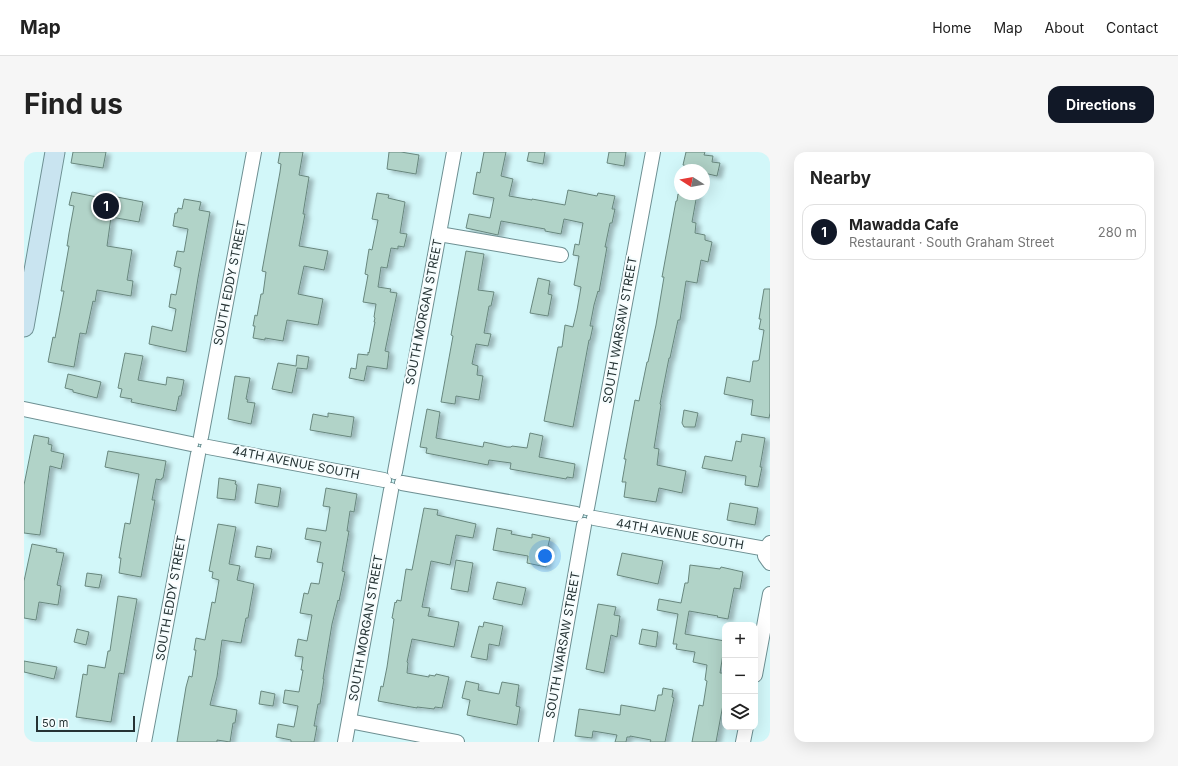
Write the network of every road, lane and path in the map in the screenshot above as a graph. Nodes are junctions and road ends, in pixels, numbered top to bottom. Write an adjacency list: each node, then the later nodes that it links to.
1 (43, 152): 5 (street)
2 (254, 152): 10 (street, SOUTH EDDY STREET)
3 (454, 152): 6 (street, SOUTH MORGAN STREET)
4 (653, 152): 12 (street, SOUTH WARSAW STREET)
5 (53, 161): 8 (street)
6 (439, 234): 7 (street); 11 (street, SOUTH MORGAN STREET)
7 (561, 255)
8 (24, 326)
9 (24, 409): 10 (street, 44TH AVENUE SOUTH)
10 (200, 446): 11 (street, 44TH AVENUE SOUTH); 19 (street, SOUTH EDDY STREET)
11 (393, 481): 12 (street, 44TH AVENUE SOUTH); 17 (street, SOUTH MORGAN STREET)
12 (585, 516): 13 (street, 44TH AVENUE SOUTH); 22 (street, SOUTH WARSAW STREET)
13 (768, 546): 14 (street)
14 (770, 563)
15 (770, 594): 16 (street)
16 (758, 659)
17 (349, 721): 20 (street, SOUTH MORGAN STREET); 21 (street)
18 (745, 730): 23 (street)
19 (144, 742)
20 (345, 742)
21 (457, 742)
22 (546, 742)
23 (743, 742)

